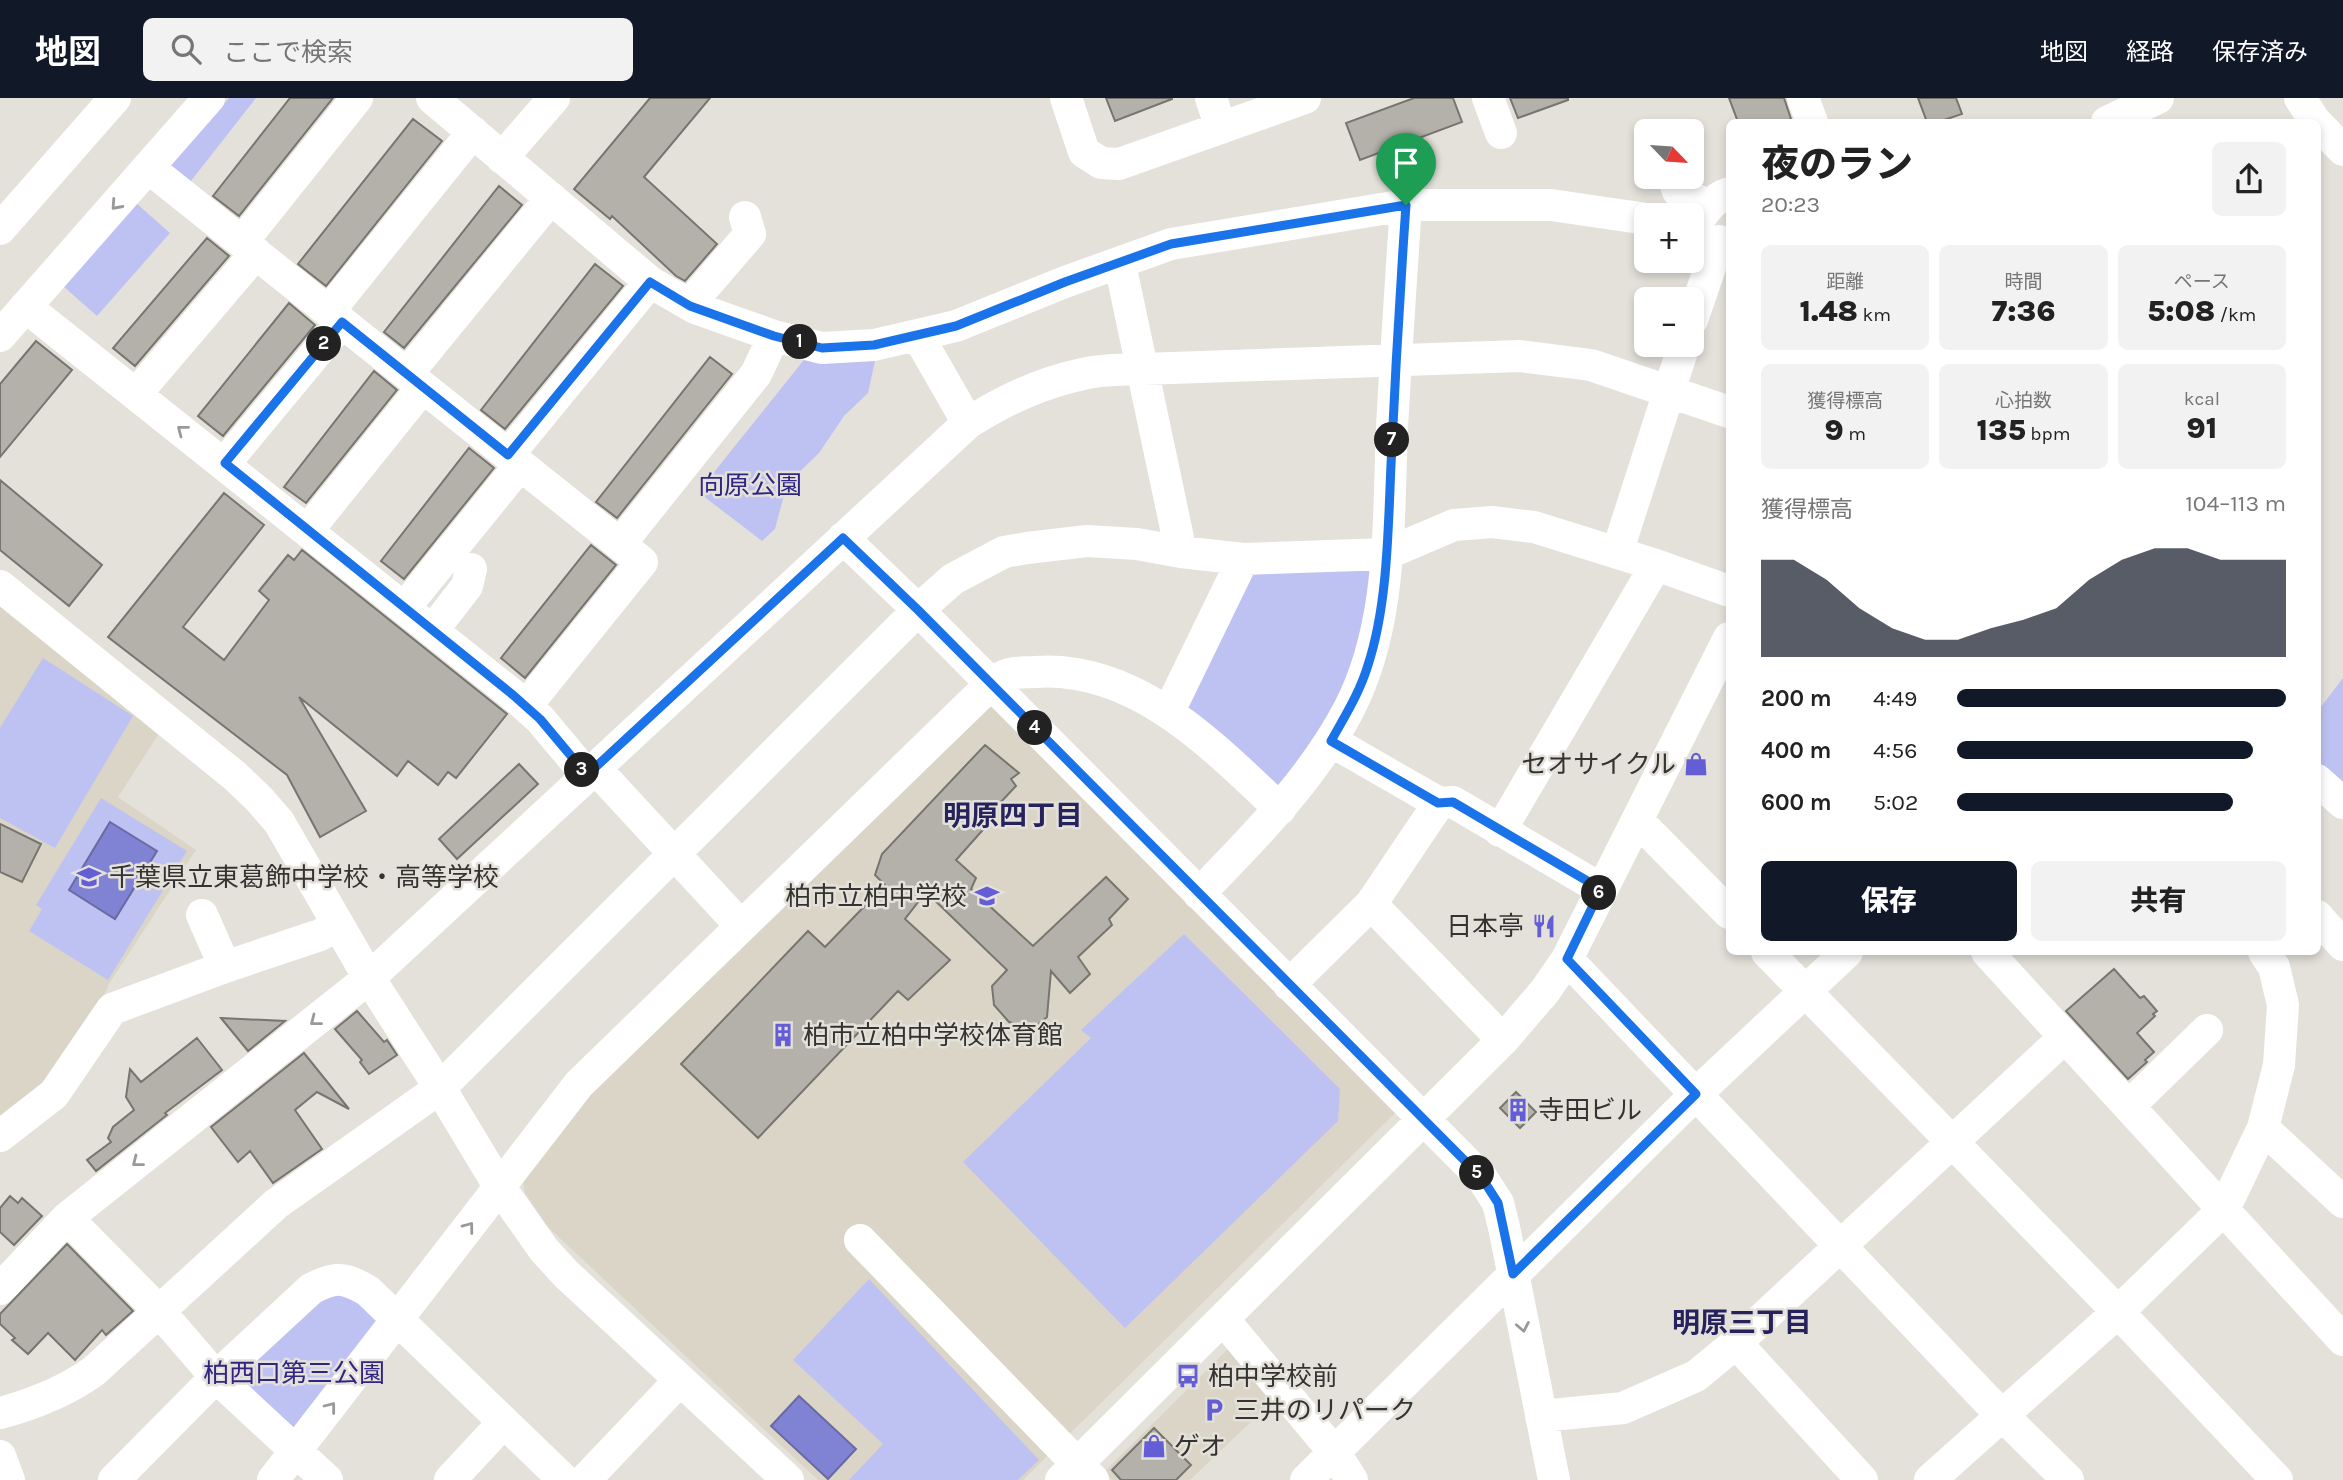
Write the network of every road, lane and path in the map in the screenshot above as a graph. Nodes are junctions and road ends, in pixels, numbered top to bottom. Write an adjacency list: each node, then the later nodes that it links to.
1 (115, 98): 28 (street)
2 (209, 98): 22 (street)
3 (357, 98): 30 (street)
4 (432, 98): 18 (street)
5 (554, 98): 21 (street)
6 (1066, 98): 17 (street)
7 (1211, 98): 17 (street)
8 (1305, 98): 17 (street)
9 (1488, 98): 19 (street)
10 (1803, 98): 13 (street)
11 (2158, 98): 14 (street)
12 (2306, 100): 15 (street)
13 (1811, 119)
14 (2113, 119)
15 (2314, 119)
16 (2321, 127): 20 (street)
17 (1221, 128)
18 (473, 132): 21 (street); 36 (street)
19 (1502, 133)
20 (2343, 150)
21 (502, 158): 24 (street)
22 (149, 168): 30 (street); 34 (street, one-way to 34)
23 (1677, 189): 27 (street)
24 (551, 198): 32 (street); 43 (street)
25 (1406, 205): 26 (street); 31 (street); 41 (street)
26 (1634, 217)
27 (1712, 225): 33 (street)
28 (0, 229)
29 (756, 229): 35 (street)
30 (249, 247): 36 (street); 45 (street)
31 (1120, 264): 39 (street); 42 (street)
32 (650, 282): 35 (street); 48 (street)
33 (1699, 287)
34 (26, 307): 37 (street); 45 (street)
35 (695, 308): 38 (street)
36 (336, 317): 43 (street); 49 (street)
37 (0, 336)
38 (774, 336): 39 (street); 52 (street)
39 (918, 336): 47 (street)
40 (1680, 357): 44 (street)
41 (1395, 360): 42 (street); 44 (street); 55 (street)
42 (1143, 369): 47 (street); 53 (street)
43 (415, 380): 48 (street); 50 (street)
44 (1668, 393): 46 (street); 54 (street)
45 (136, 394): 49 (street, one-way to 45)
46 (1726, 410)
47 (968, 423): 51 (street)
48 (514, 460): 52 (street); 61 (street)
49 (225, 463): 50 (street)
50 (307, 530): 61 (street)
51 (843, 538): 62 (street); 70 (street)
52 (620, 544): 67 (street)
53 (1181, 552): 56 (street); 62 (street)
54 (1618, 553): 55 (street); 57 (street)
55 (1386, 554): 56 (street); 69 (street)
56 (1243, 558): 68 (street)
57 (1656, 565): 60 (street); 76 (street)
58 (471, 569): 63 (street)
59 (0, 586): 84 (street)
60 (1726, 590)
61 (405, 607): 63 (street)
62 (918, 610): 65 (street); 77 (street)
63 (433, 630): 67 (street)
64 (1726, 651): 66 (street)
65 (991, 684): 68 (street); 79 (street); 85 (street)
66 (1717, 691): 75 (street)
67 (526, 706): 70 (street)
68 (1169, 711): 74 (street)
69 (1331, 741): 72 (street); 74 (street)
70 (591, 771): 77 (street); 93 (street)
71 (2321, 784): 73 (street)
72 (1438, 803): 76 (street); 80 (street)
73 (2343, 803)
74 (1280, 809): 79 (street)
75 (1637, 820): 78 (street); 81 (street)
76 (1500, 831): 78 (street)
77 (675, 852): 85 (street); 99 (street)
78 (1601, 889): 91 (street)
79 (1199, 894): 94 (street)
80 (1371, 904): 94 (street); 98 (street)
81 (1726, 910)
82 (202, 915): 92 (street)
83 (2321, 920): 86 (street)
84 (338, 925): 92 (street); 93 (street)
85 (741, 926): 106 (street)
86 (2343, 945)
87 (1770, 955): 95 (street)
88 (1844, 955): 95 (street)
89 (1990, 955): 97 (street)
90 (2266, 955): 103 (street)
91 (1567, 959): 98 (street); 100 (street)
92 (225, 967): 104 (street)
93 (369, 978): 99 (street); 109 (street, one-way to 109)
94 (1289, 985): 102 (street)
95 (1806, 992): 100 (street); 105 (street)
96 (2207, 1030): 101 (street)
97 (2065, 1037): 101 (street); 105 (street)
98 (1503, 1040): 102 (street)
99 (440, 1088): 106 (street); 114 (street)
100 (1696, 1094): 111 (street); 112 (street)
101 (2129, 1106): 108 (street)
102 (1424, 1119): 112 (street); 117 (street)
103 (2263, 1128): 107 (street); 108 (street)
104 (0, 1136)
105 (1952, 1142): 111 (street); 115 (street)
106 (499, 1186): 116 (street, one-way to 106); 121 (street)
107 (2343, 1202)
108 (2224, 1209): 115 (street); 118 (street)
109 (67, 1218): 113 (street); 114 (street)
110 (860, 1240): 129 (street)
111 (1840, 1246): 119 (street); 123 (street)
112 (1513, 1274): 124 (street, one-way to 124); 127 (street)
113 (0, 1289)
114 (159, 1311): 120 (street); 122 (street)
115 (2118, 1311): 123 (street); 144 (street)
116 (399, 1319): 120 (street); 125 (street); 126 (street, one-way to 116)
117 (1223, 1319): 127 (street); 129 (street)
118 (2343, 1340)
119 (1736, 1343): 124 (street); 141 (street)
120 (216, 1377): 126 (street); 131 (street)
121 (680, 1380): 136 (street); 137 (street)
122 (0, 1413)
123 (2002, 1415): 142 (street); 143 (street)
124 (1541, 1416): 140 (street)
125 (503, 1422): 134 (street); 135 (street)
126 (296, 1450): 132 (street); 133 (street)
127 (1334, 1452): 138 (street); 139 (street)
128 (0, 1456): 130 (street)
129 (1077, 1475)
130 (9, 1480)
131 (114, 1480)
132 (274, 1480)
133 (327, 1480)
134 (450, 1480)
135 (564, 1480)
136 (585, 1480)
137 (788, 1480)
138 (1306, 1480)
139 (1352, 1480)
140 (1554, 1480)
141 (1862, 1480)
142 (1930, 1480)
143 (2068, 1480)
144 (2277, 1480)

